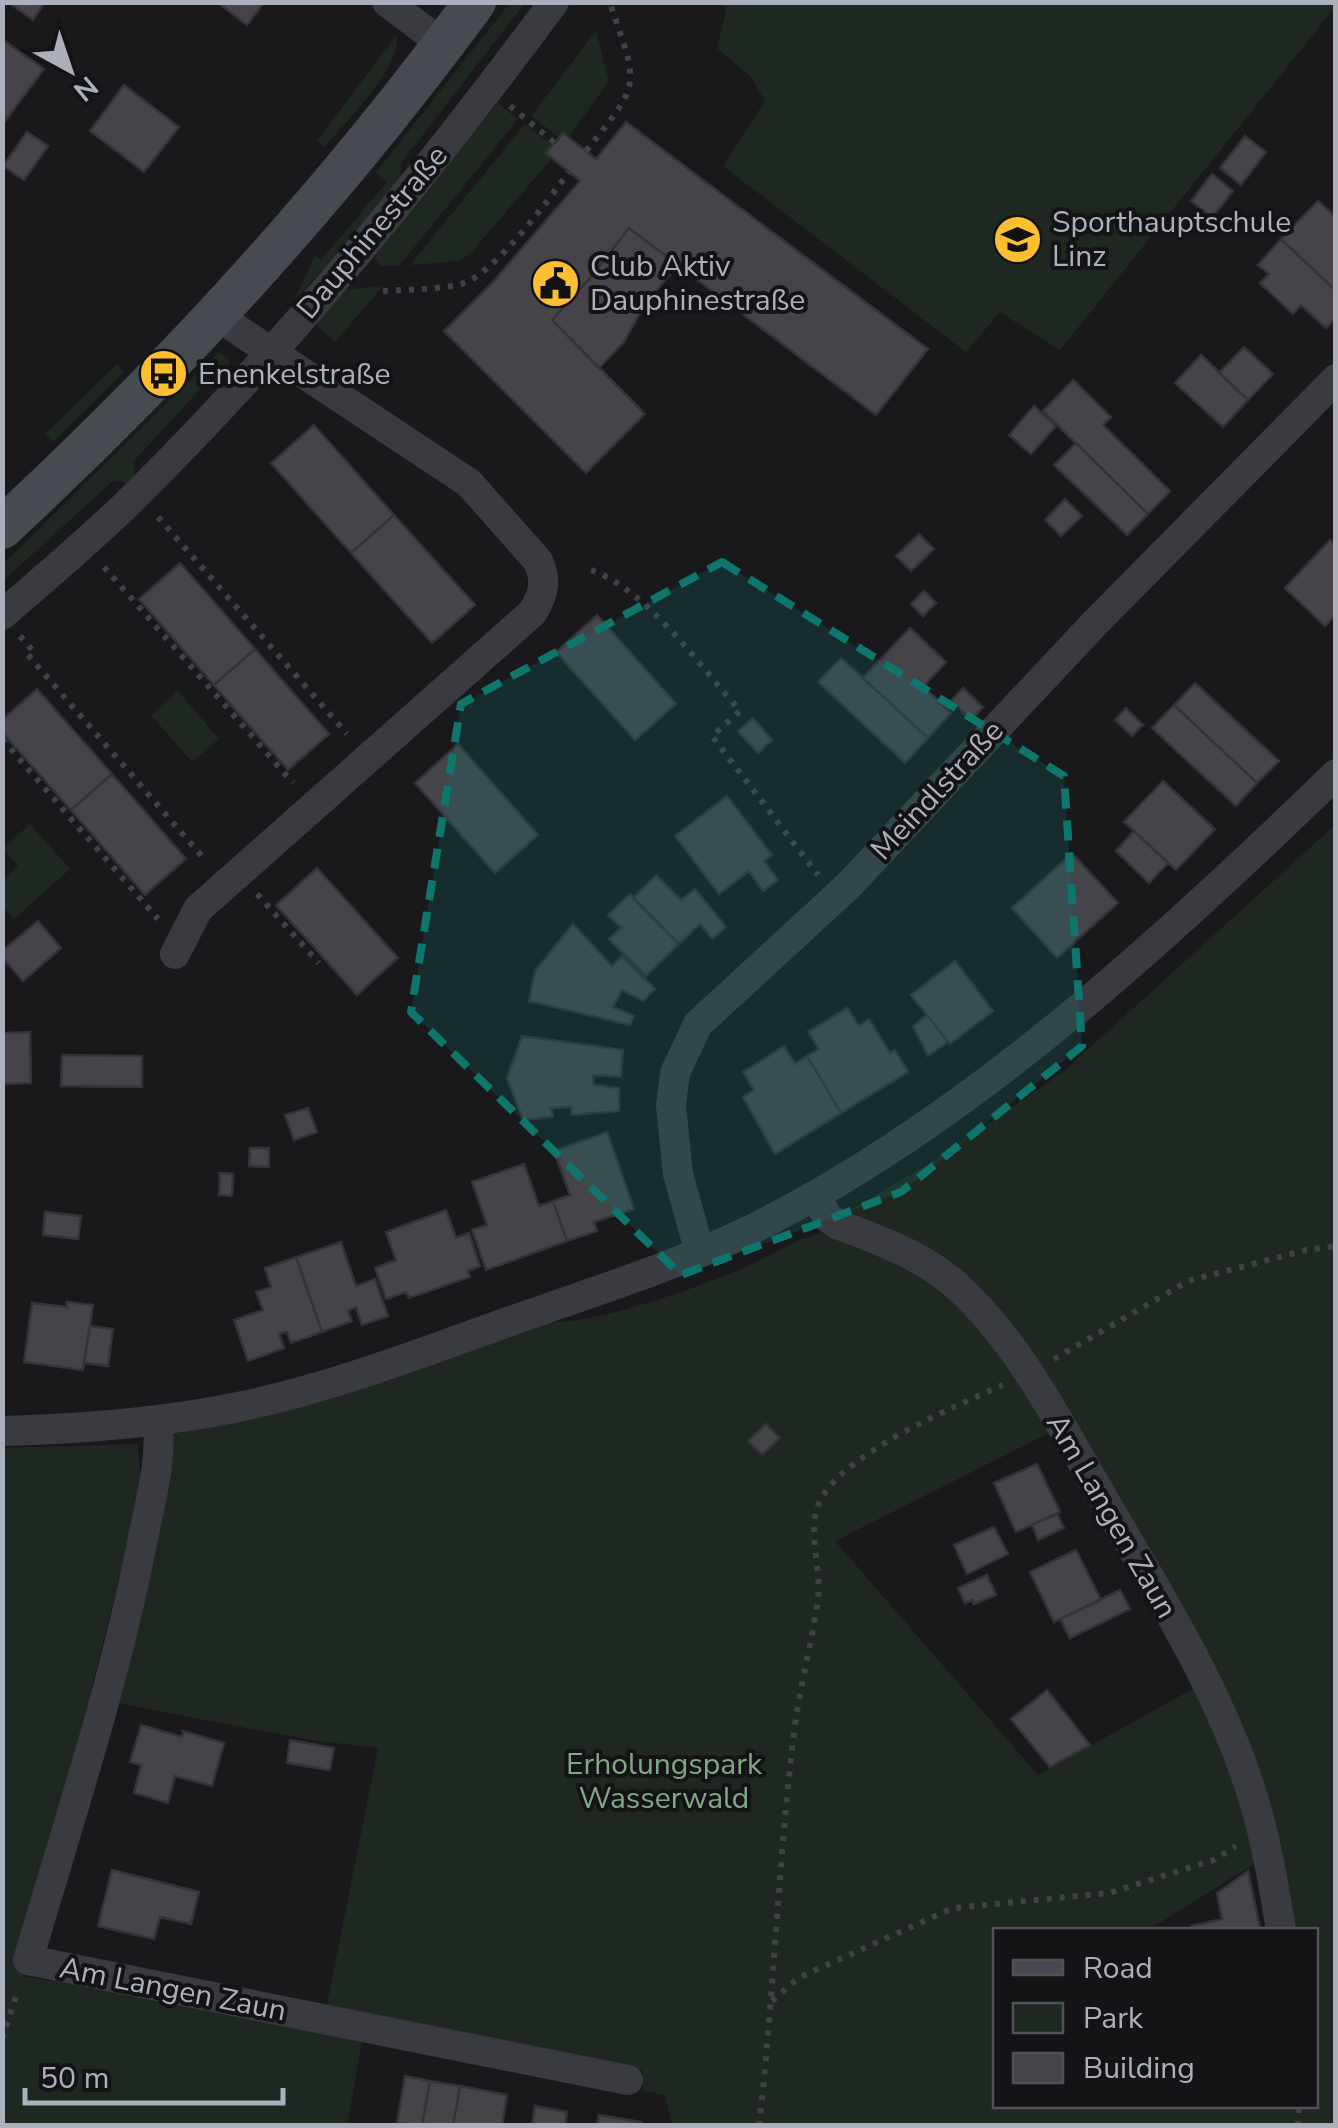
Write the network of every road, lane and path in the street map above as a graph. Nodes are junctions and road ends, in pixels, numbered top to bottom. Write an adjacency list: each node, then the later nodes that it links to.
1 (388, 2): 5 (street)
2 (475, 2): 5 (main road, Dauphinestraße)
3 (554, 2): 6 (street, Dauphinestraße)
4 (610, 3): 8 (path)
5 (444, 45): 11 (main road, Dauphinestraße)
6 (489, 90): 7 (path); 12 (street, Dauphinestraße)
7 (554, 142)
8 (586, 151)
9 (569, 172): 10 (path)
10 (383, 291)
11 (219, 314): 12 (street); 15 (main road, Dauphinestraße)
12 (271, 351): 14 (street, Dauphinestraße); 28 (street)
13 (1336, 378): 32 (street, Meindlstraße)
14 (137, 494): 16 (street, Dauphinestraße); 21 (path)
15 (2, 528)
16 (84, 543): 18 (street, Dauphinestraße); 23 (path)
17 (590, 570): 25 (path)
18 (2, 615)
19 (28, 654): 24 (path)
20 (2, 738): 27 (path)
21 (356, 744)
22 (1336, 774): 30 (street)
23 (301, 792)
24 (214, 870)
25 (822, 880)
26 (250, 886): 29 (path)
27 (158, 919)
28 (175, 954)
29 (318, 962)
30 (816, 1196): 32 (street); 33 (street, Am Langen Zaun)
31 (1336, 1246): 33 (path)
32 (700, 1253): 35 (street)
33 (1029, 1374): 36 (street, Am Langen Zaun); 39 (path)
34 (2, 1431): 35 (street)
35 (159, 1432): 38 (street, Am Langen Zaun)
36 (1261, 1830): 37 (street, Am Langen Zaun); 39 (path)
37 (1281, 1928)
38 (28, 1960): 40 (path); 41 (street, Am Langen Zaun)
39 (771, 2002): 42 (path)
40 (2, 2039)
41 (628, 2080)
42 (760, 2126)

